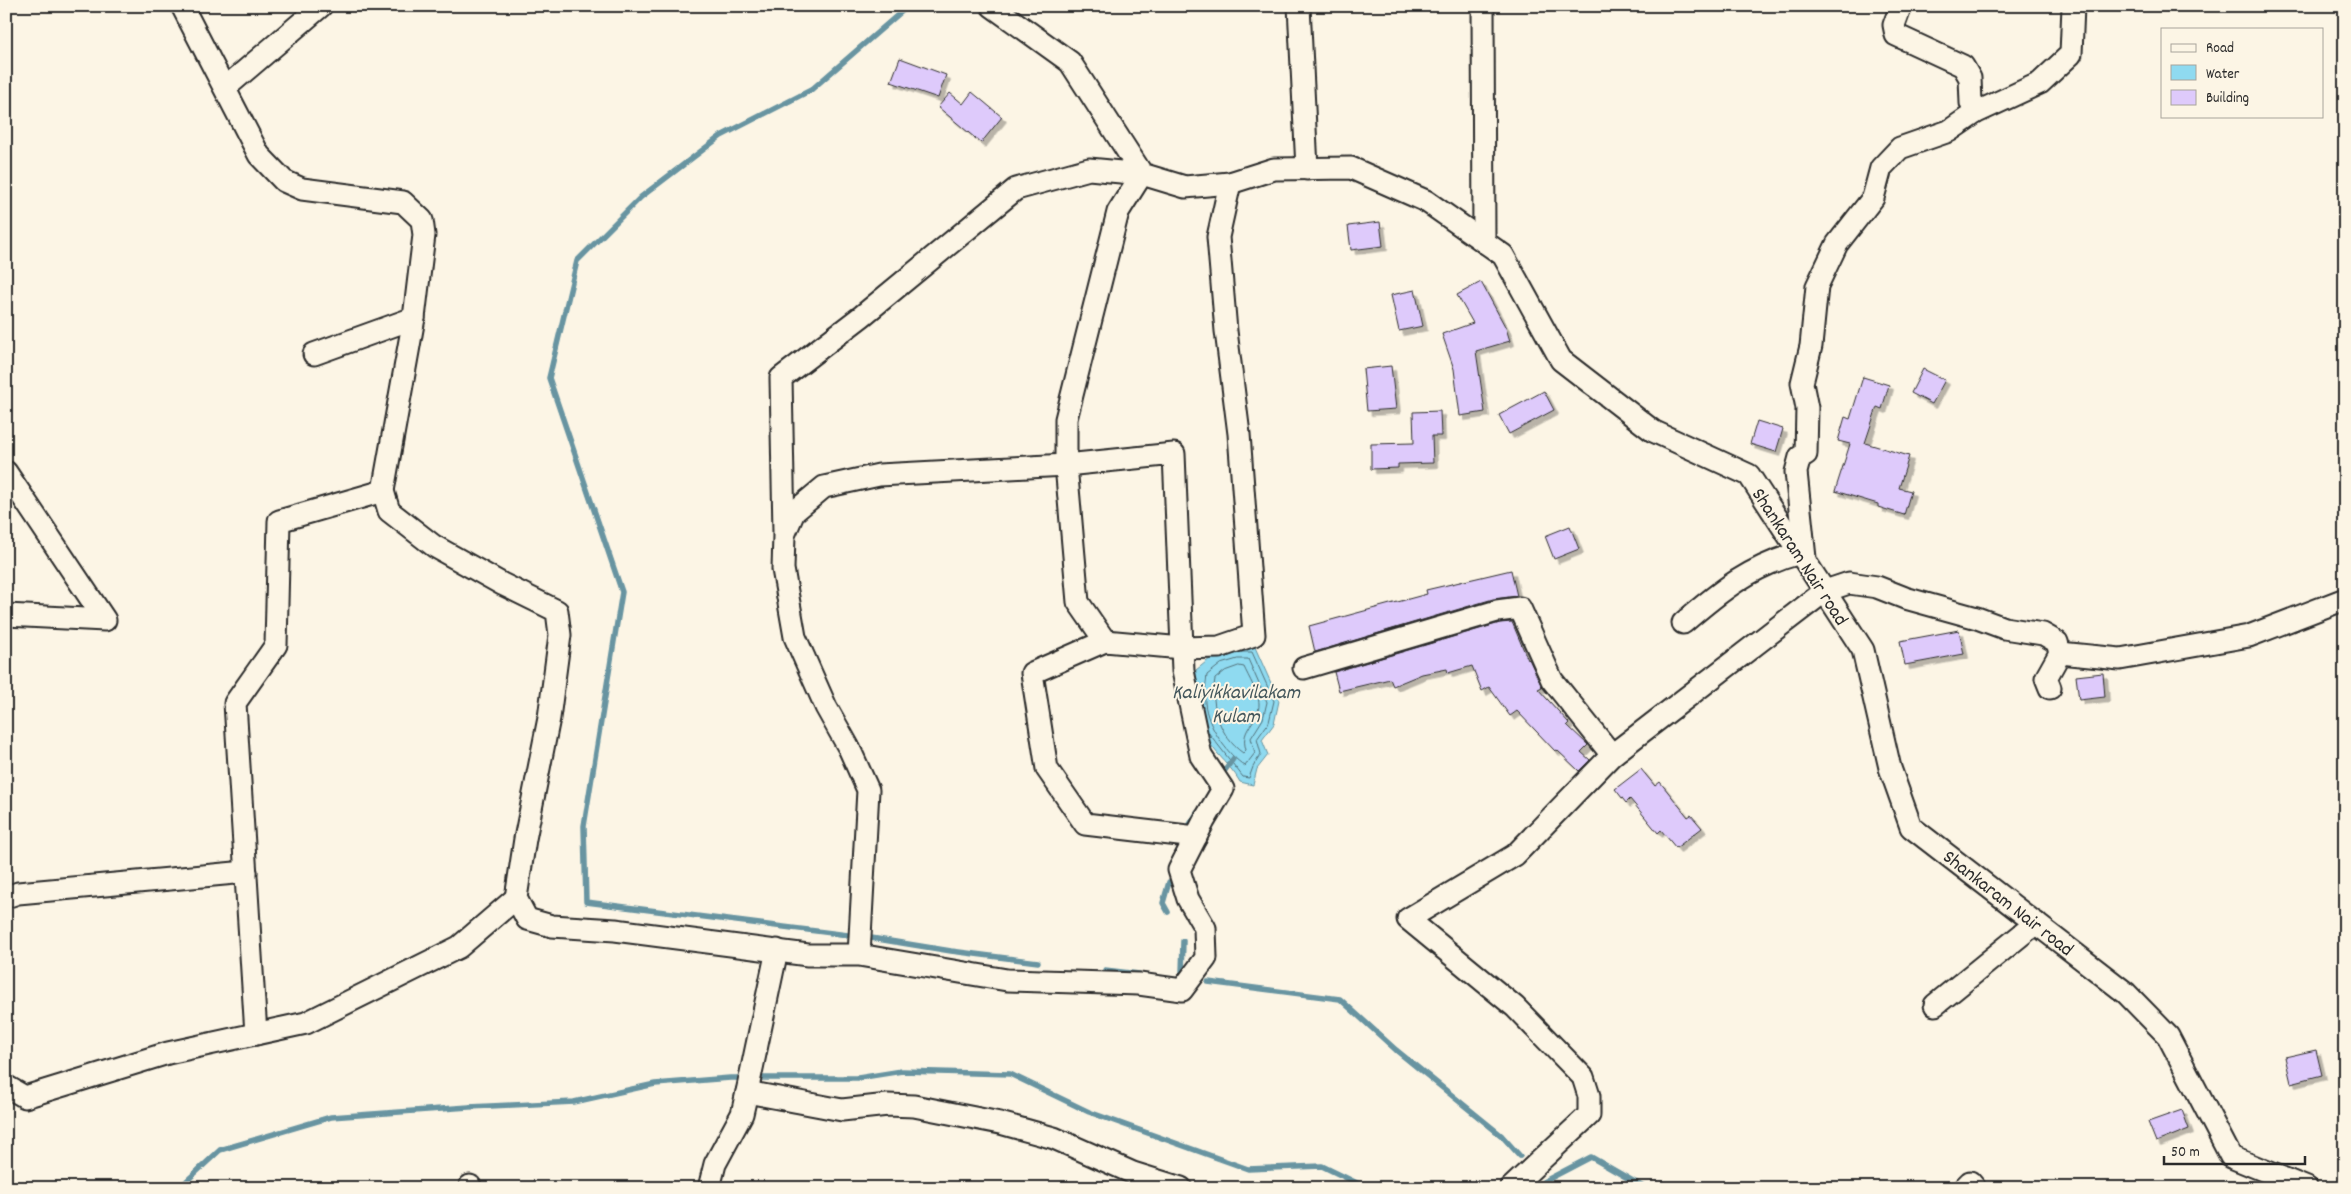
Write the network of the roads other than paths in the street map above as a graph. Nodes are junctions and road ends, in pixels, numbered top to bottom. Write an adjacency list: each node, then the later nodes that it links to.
1 (182, 6): 8 (street)
2 (321, 6): 8 (street)
3 (992, 6): 11 (street)
4 (1299, 6): 10 (street)
5 (1483, 6): 13 (street)
6 (1901, 6): 9 (street)
7 (2073, 6): 9 (street)
8 (225, 88): 14 (street)
9 (1975, 113): 20 (street)
10 (1307, 169): 12 (street, Shankaram Nair road); 13 (street, Shankaram Nair road)
11 (1142, 174): 12 (street, Shankaram Nair road); 16 (street); 19 (street, Shankaram Nair road)
12 (1230, 183): 26 (street)
13 (1484, 242): 20 (street, Shankaram Nair road)
14 (414, 318): 15 (street); 18 (street)
15 (314, 354)
16 (1066, 465): 19 (street); 25 (street); 26 (street)
17 (6, 472): 23 (street)
18 (383, 491): 32 (street); 34 (street)
19 (784, 535): 36 (street)
20 (1802, 557): 21 (street, Shankaram Nair road); 24 (street)
21 (1825, 591): 27 (street); 30 (street); 35 (street, Shankaram Nair road)
22 (2345, 599): 27 (street)
23 (6, 615)
24 (1684, 624)
25 (1106, 641): 26 (street); 31 (street)
26 (1182, 648): 31 (street)
27 (2060, 653): 29 (street)
28 (1304, 668): 30 (street)
29 (2050, 688)
30 (1612, 755): 44 (street)
31 (1196, 837): 36 (street)
32 (246, 872): 33 (street); 39 (street)
33 (6, 897)
34 (516, 898): 37 (street); 39 (street)
35 (2036, 923): 38 (street); 47 (street, Shankaram Nair road)
36 (860, 943): 37 (street)
37 (777, 950): 41 (street)
38 (1935, 1005)
39 (256, 1034): 40 (street)
40 (6, 1086)
41 (747, 1091): 42 (street); 43 (street)
42 (709, 1188)
43 (1181, 1188)
44 (1511, 1188)
45 (1964, 1188): 46 (street)
46 (1975, 1188)
47 (2307, 1188)

